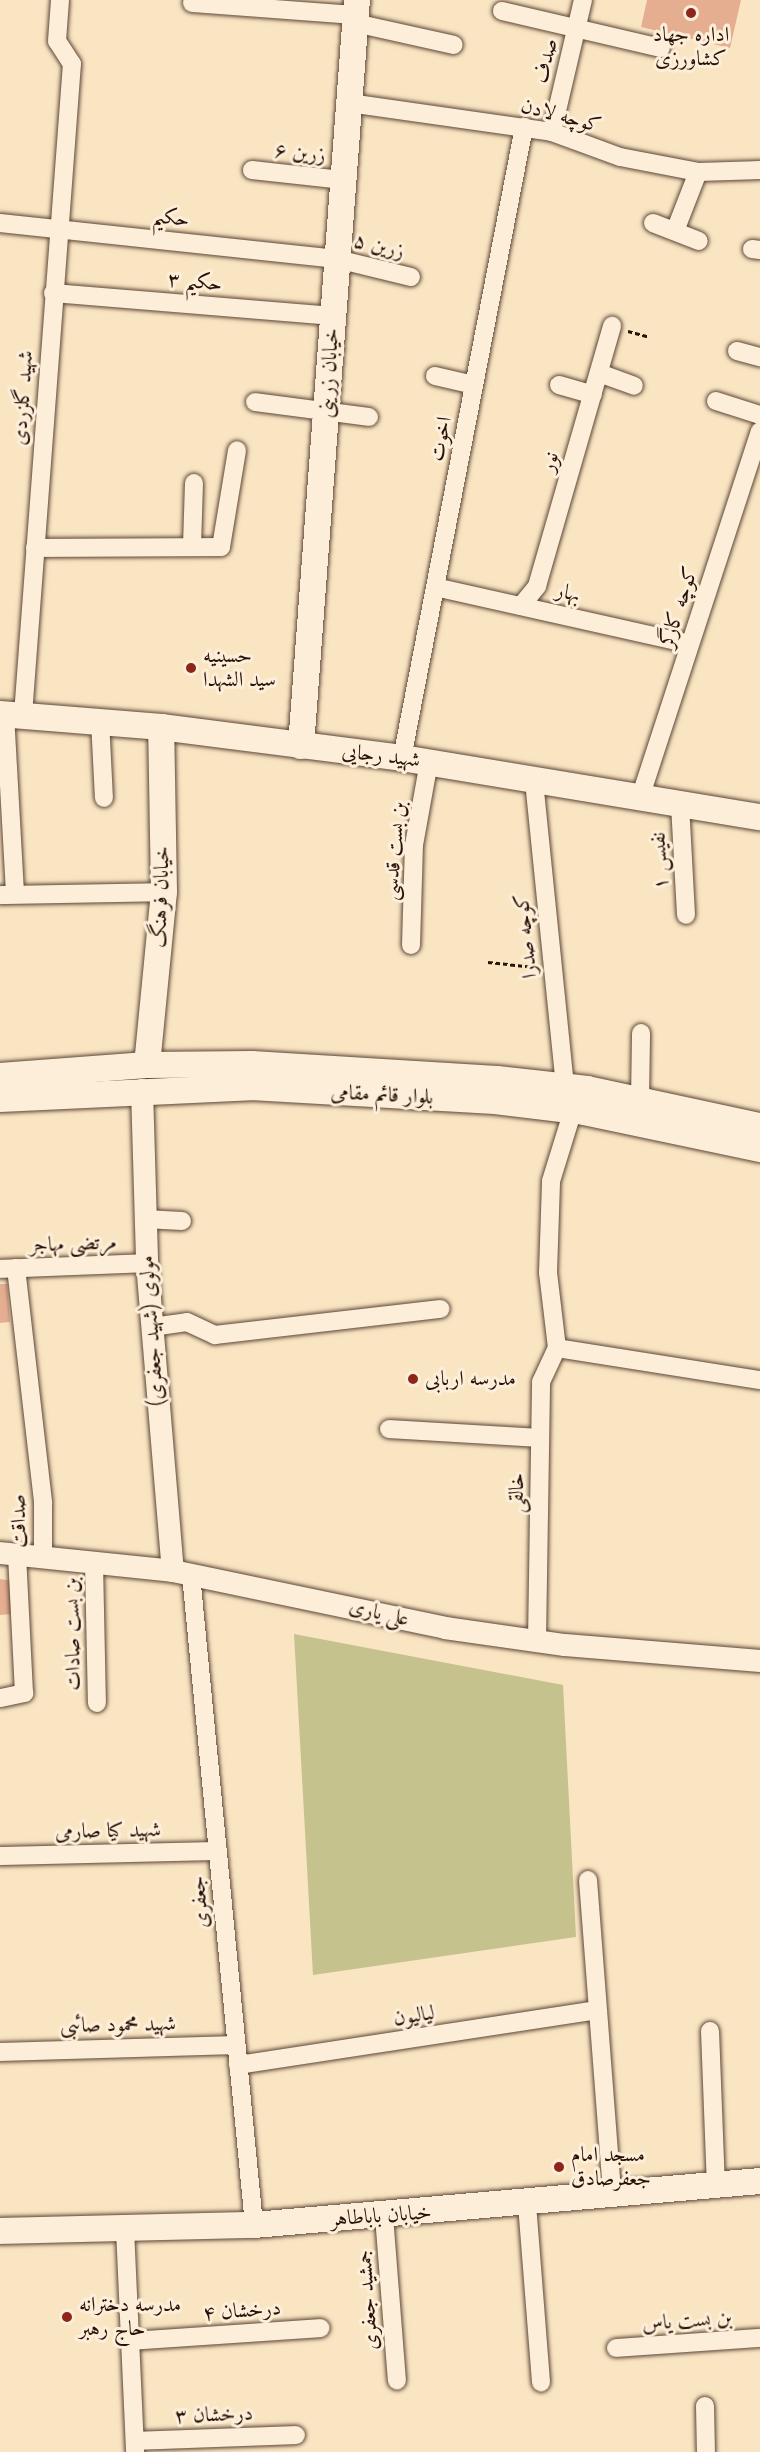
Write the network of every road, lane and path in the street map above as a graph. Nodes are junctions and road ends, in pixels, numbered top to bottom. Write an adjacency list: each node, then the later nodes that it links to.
1 (60, 0): 18 (street, شهید گلزردی)
2 (583, 0): 6 (street, صدف)
3 (192, 3): 5 (street)
4 (502, 11): 6 (street)
5 (356, 13): 7 (street); 9 (main road, خیابان زرینی)
6 (577, 26): 8 (street); 11 (street, صدف)
7 (453, 45)
8 (661, 48)
9 (349, 103): 10 (street, کوچه لادن); 15 (main road, خیابان زرینی)
10 (524, 127): 11 (street, کوچه لادن); 31 (street, اخوت)
11 (552, 132): 14 (street, کوچه لادن)
12 (252, 170): 15 (street, زرین ۶)
13 (760, 170): 14 (street, کوچه لادن)
14 (698, 172): 19 (street)
15 (343, 180): 21 (main road, خیابان زرینی)
16 (0, 223): 18 (street, حکیم)
17 (653, 223): 19 (street)
18 (58, 228): 21 (street, حکیم); 23 (street, شهید گلزردی)
19 (675, 231): 20 (street)
20 (699, 241)
21 (337, 259): 22 (street, زرین ۵); 24 (main road, خیابان زرینی)
22 (411, 277)
23 (53, 293): 24 (street, حکیم ۳); 43 (street, شهید گلزردی)
24 (333, 315): 36 (main road, خیابان زرینی)
25 (612, 326): 28 (street, نور)
26 (737, 351): 27 (street)
27 (760, 357)
28 (599, 373): 32 (street); 33 (street, نور)
29 (435, 376): 31 (street)
30 (559, 385): 33 (street)
31 (474, 386): 44 (street, اخوت)
32 (634, 386)
33 (593, 395): 45 (street, نور)
34 (716, 401): 37 (street)
35 (255, 402): 36 (street)
36 (326, 409): 38 (street); 50 (main road, خیابان زرینی)
37 (760, 415)
38 (369, 417)
39 (760, 431): 46 (street, کوچه کارگر)
40 (237, 450): 42 (street)
41 (194, 483): 42 (street)
42 (192, 546): 43 (street)
43 (35, 548): 47 (street, شهید گلزردی)
44 (435, 586): 45 (street, بهار); 51 (street, اخوت)
45 (520, 606): 46 (street, بهار)
46 (690, 644): 55 (street, کوچه کارگر)
47 (9, 714): 48 (main road, شهید رجایی); 59 (street, شهید گلزردی)
48 (100, 720): 49 (main road, شهید رجایی); 54 (street)
49 (161, 727): 50 (main road, شهید رجایی); 58 (main road, خیابان فرهنگ)
50 (301, 746): 51 (main road, شهید رجایی)
51 (402, 758): 52 (main road, شهید رجایی)
52 (429, 762): 53 (main road, شهید رجایی); 61 (street, بن بست قدسی)
53 (534, 780): 55 (main road, شهید رجایی); 63 (street, کوچه صدرا)
54 (104, 798)
55 (640, 798): 56 (main road, شهید رجایی)
56 (680, 804): 57 (main road, شهید رجایی); 60 (street, نفیس ‍۱)
57 (760, 817)
58 (164, 892): 59 (street); 66 (main road, خیابان فرهنگ)
59 (7, 894)
60 (686, 915)
61 (411, 945)
62 (488, 962): 63 (path)
63 (552, 968): 68 (street, کوچه صدرا)
64 (641, 1033): 69 (street)
65 (0, 1076): 66 (main road, بلوار قائم مقامی)
66 (145, 1078): 67 (main road, بلوار قائم مقامی); 68 (main road, بلوار قائم مقامی); 73 (street, مولوی (شهید جعفری))
67 (0, 1099)
68 (569, 1099): 69 (main road, بلوار قائم مقامی); 70 (main road, بلوار قائم مقامی); 79 (street)
69 (640, 1100): 70 (main road, بلوار قائم مقامی)
70 (675, 1118): 71 (main road, بلوار قائم مقامی); 72 (main road, بلوار قائم مقامی)
71 (760, 1126)
72 (760, 1149)
73 (145, 1220): 74 (street); 75 (street, مولوی (شهید جعفری))
74 (182, 1221)
75 (147, 1263): 76 (street, مرتضی مهاجر); 78 (street, مولوی (شهید جعفری))
76 (8, 1269): 84 (street, صداقت)
77 (441, 1309): 78 (street)
78 (152, 1328): 86 (street, مولوی (شهید جعفری))
79 (557, 1348): 80 (street); 82 (street, خالقی)
80 (760, 1380)
81 (389, 1429): 82 (street)
82 (540, 1438): 87 (street, خالقی)
83 (8, 1554): 84 (street, علی یاری); 89 (street)
84 (43, 1558): 85 (street, علی یاری)
85 (94, 1563): 86 (street, علی یاری); 90 (street, بن بست صادات)
86 (182, 1573): 87 (street, علی یاری); 91 (street, جعفری)
87 (537, 1641): 88 (street, علی یاری)
88 (760, 1660)
89 (1, 1698)
90 (97, 1703)
91 (218, 1851): 92 (street, شهید کیا صارمی); 96 (street, جعفری)
92 (0, 1856)
93 (588, 1880): 94 (street)
94 (597, 2010): 98 (street, لیالیون); 101 (street)
95 (710, 2031): 100 (street)
96 (236, 2045): 97 (street, شهید محمود صائبی); 98 (street, جعفری)
97 (0, 2052)
98 (238, 2065): 104 (street, جعفری)
99 (760, 2181): 100 (main road, خیابان باباطاهر)
100 (716, 2186): 101 (main road, خیابان باباطاهر)
101 (612, 2194): 102 (main road, خیابان باباطاهر)
102 (527, 2204): 103 (main road, خیابان باباطاهر); 112 (street)
103 (384, 2216): 104 (main road, خیابان باباطاهر); 111 (street, جمشید جعفری)
104 (254, 2225): 105 (main road, خیابان باباطاهر)
105 (125, 2229): 106 (main road, خیابان باباطاهر); 109 (street)
106 (0, 2231)
107 (321, 2328): 109 (street, درخشان ۴)
108 (760, 2338): 110 (street, بن بست یاس)
109 (130, 2341): 115 (street)
110 (616, 2348)
111 (397, 2380)
112 (541, 2382)
113 (705, 2406): 116 (street)
114 (296, 2435): 115 (street, درخشان ۳)
115 (135, 2446)
116 (706, 2452)

